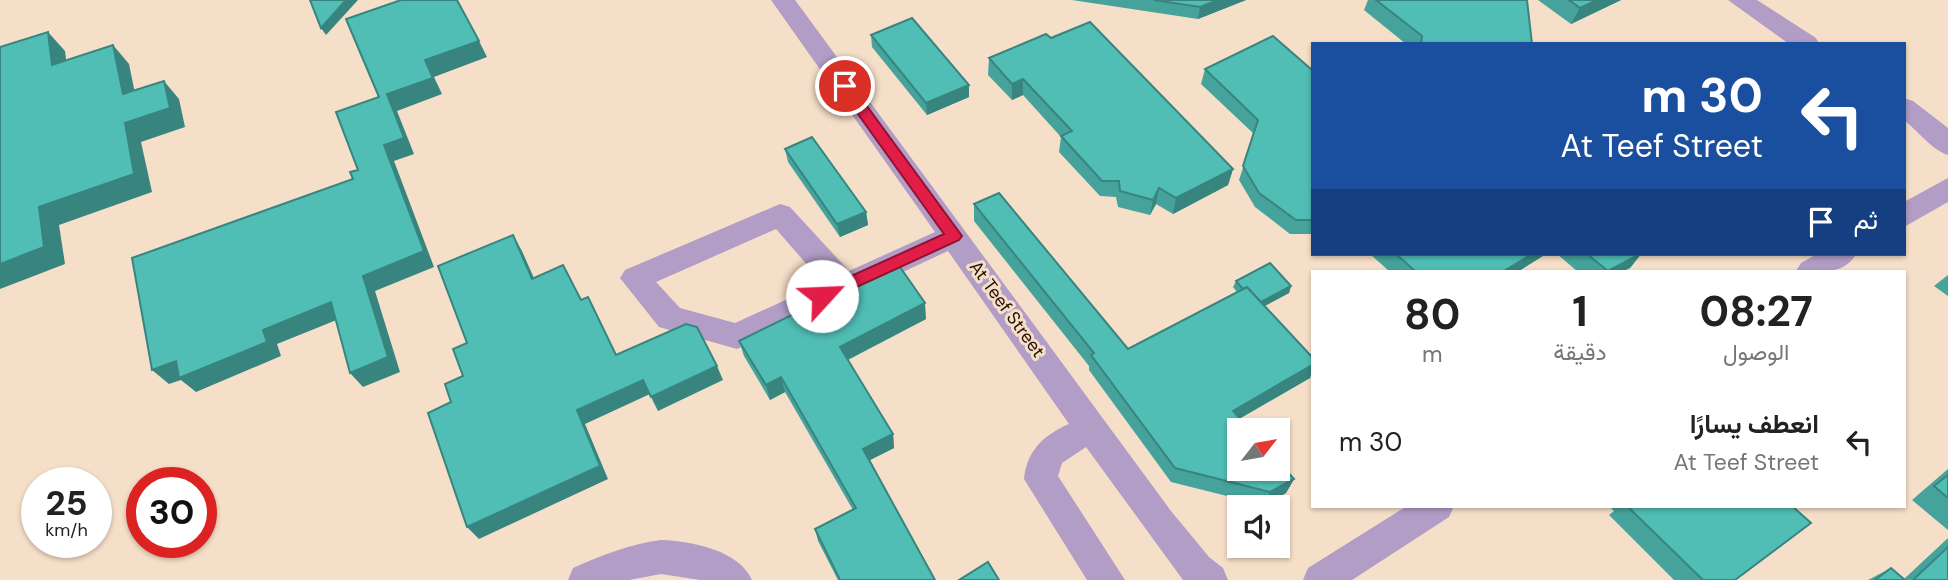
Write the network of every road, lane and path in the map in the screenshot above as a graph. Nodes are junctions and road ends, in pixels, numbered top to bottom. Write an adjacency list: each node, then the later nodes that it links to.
1 (783, 0): 8 (street, At Teef Street)
2 (1740, 0): 3 (street)
3 (1804, 42)
4 (1906, 108): 5 (street)
5 (1948, 145)
6 (1948, 188): 7 (street)
7 (1906, 215)
8 (954, 236): 11 (street); 12 (street, At Teef Street)
9 (1837, 256): 10 (street)
10 (1813, 270)
11 (844, 286): 11 (street)
12 (1093, 428): 16 (street); 17 (street, At Teef Street)
13 (1434, 508): 18 (street)
14 (586, 580): 15 (street)
15 (734, 580)
16 (1107, 580)
17 (1210, 580)
18 (1321, 580)

